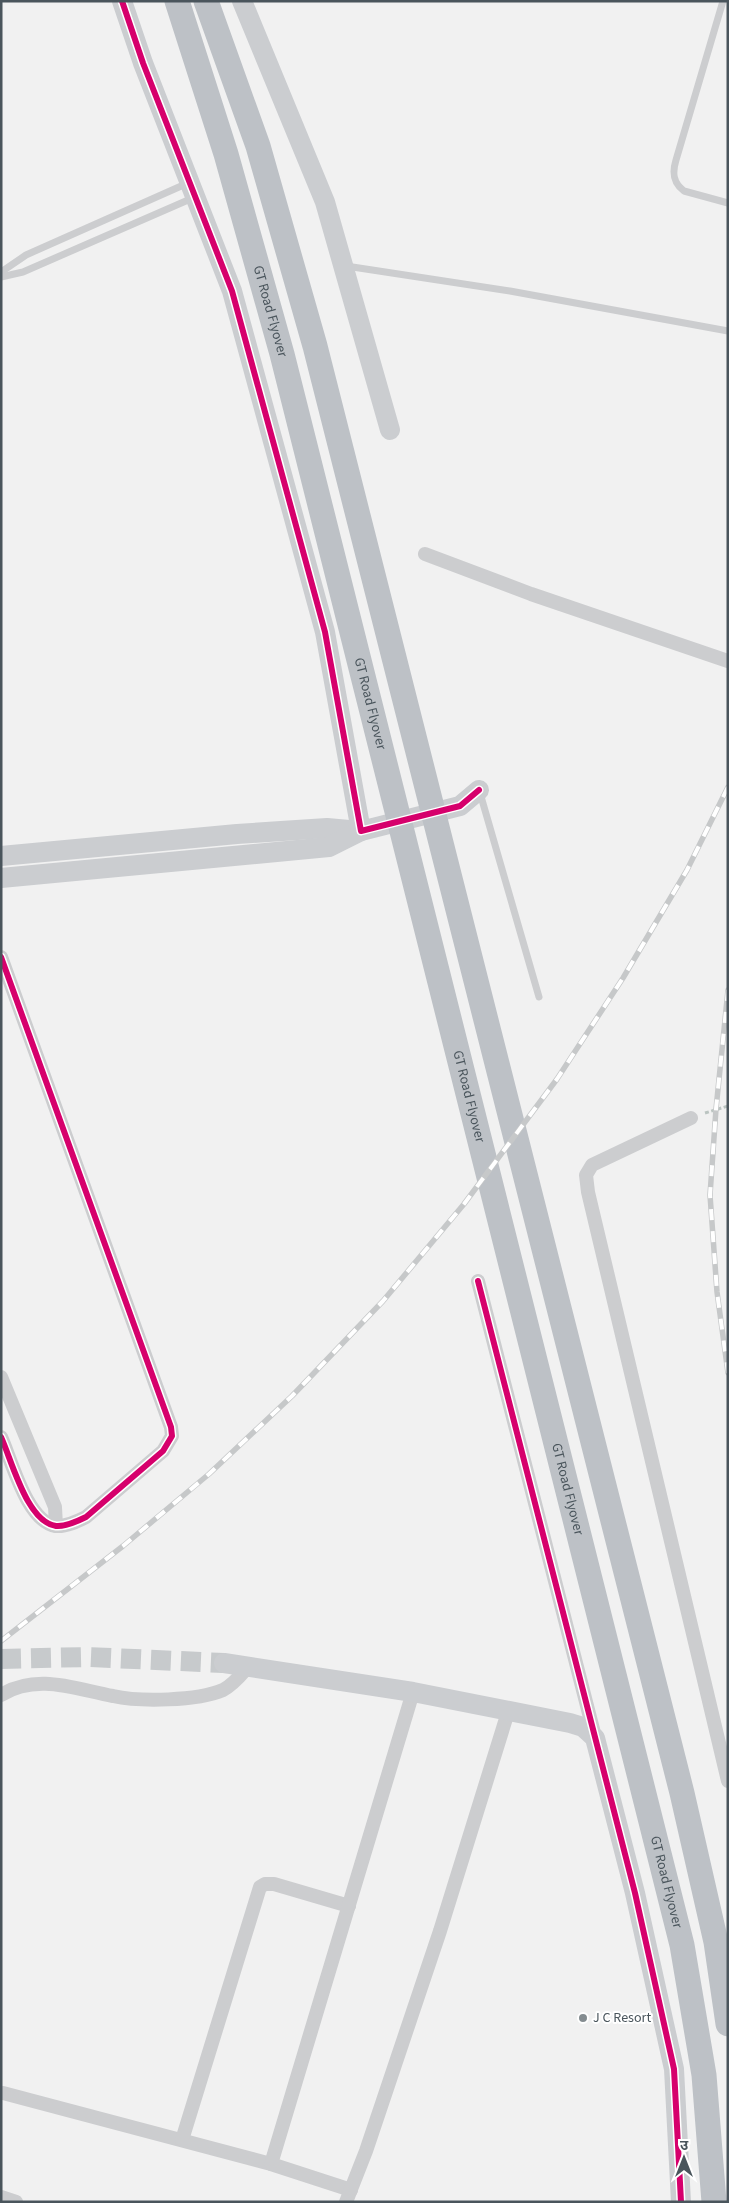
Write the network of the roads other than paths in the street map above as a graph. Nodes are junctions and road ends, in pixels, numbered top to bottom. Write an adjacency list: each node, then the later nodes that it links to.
1 (122, 1): 6 (street)
2 (177, 1): 42 (highway, GT Road Flyover)
3 (206, 1): 34 (highway)
4 (242, 1): 8 (street)
5 (723, 1): 7 (lane)
6 (192, 190): 9 (lane); 10 (lane); 16 (street)
7 (728, 203)
8 (343, 265): 11 (lane); 12 (street)
9 (1, 272)
10 (1, 277)
11 (728, 331)
12 (390, 430)
13 (425, 554): 14 (street)
14 (728, 661)
15 (479, 790): 16 (street); 20 (lane)
16 (361, 831): 17 (street); 18 (street)
17 (1, 856)
18 (1, 878)
19 (1, 957): 25 (street)
20 (539, 997)
21 (691, 1118): 32 (street)
22 (478, 1280): 31 (street)
23 (1, 1377): 25 (street)
24 (2, 1441): 25 (street)
25 (56, 1526)
26 (224, 1663): 27 (street)
27 (248, 1667): 28 (street); 29 (street)
28 (413, 1692): 30 (street); 33 (street)
29 (1, 1695)
30 (508, 1712): 31 (street); 38 (street)
31 (595, 1738): 41 (street)
32 (727, 1773)
33 (349, 1906): 36 (street); 37 (street)
34 (728, 2024)
35 (3, 2093): 36 (street)
36 (182, 2140): 37 (street)
37 (271, 2164): 38 (street)
38 (348, 2196)
39 (1, 2197): 40 (street)
40 (16, 2202)
41 (681, 2202)
42 (714, 2202)

